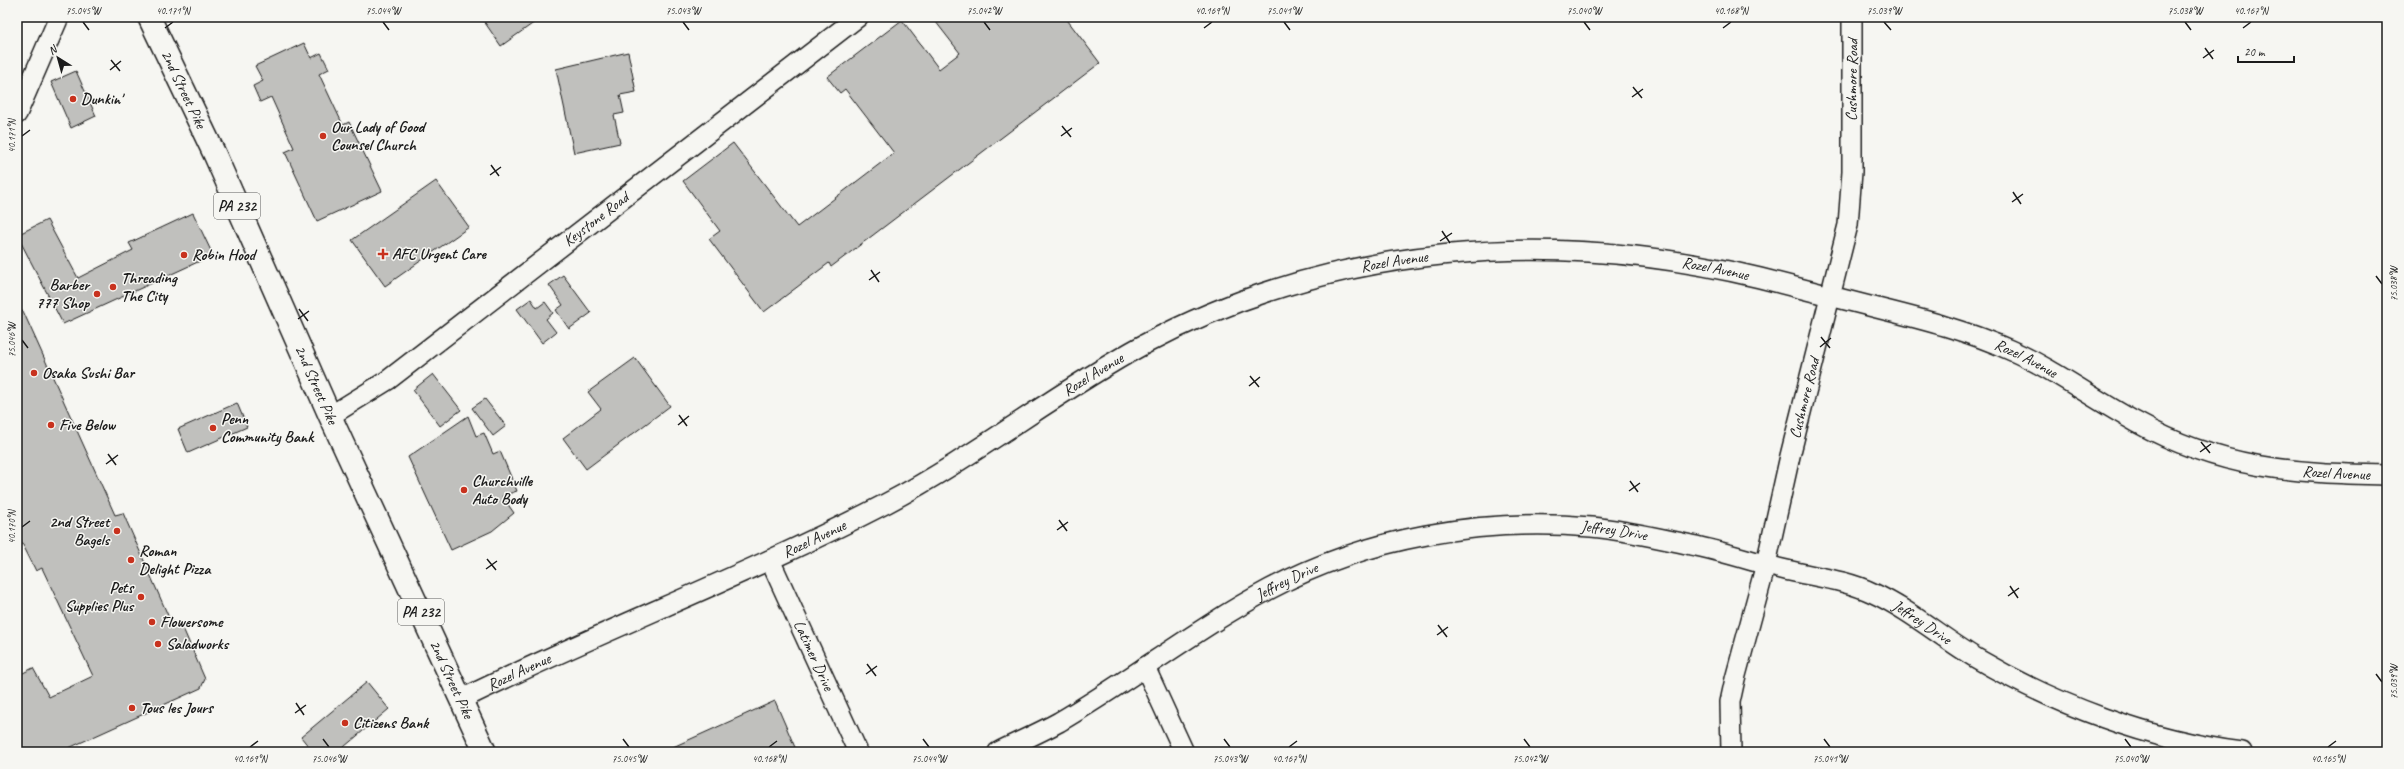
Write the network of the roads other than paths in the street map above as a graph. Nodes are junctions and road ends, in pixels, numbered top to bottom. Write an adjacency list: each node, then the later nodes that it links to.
1 (59, 17): 5 (street)
2 (149, 17): 7 (main road, 2nd Street Pike / PA 232)
3 (858, 17): 7 (street, Keystone Road)
4 (1852, 17): 6 (street, Cushmore Road)
5 (17, 114)
6 (1830, 296): 8 (street, Rozel Avenue); 9 (street, Rozel Avenue); 10 (street, Cushmore Road)
7 (330, 416): 12 (main road, 2nd Street Pike / PA 232)
8 (2387, 475)
9 (770, 560): 12 (street, Rozel Avenue); 14 (street, Latimer Drive)
10 (1766, 564): 11 (street, Jeffrey Drive); 17 (street, Cushmore Road); 18 (street, Jeffrey Drive)
11 (1145, 667): 15 (street, Jeffrey Drive); 16 (street)
12 (462, 700): 13 (main road, 2nd Street Pike / PA 232)
13 (485, 752)
14 (858, 752)
15 (998, 752)
16 (1184, 752)
17 (1731, 752)
18 (2242, 752)

